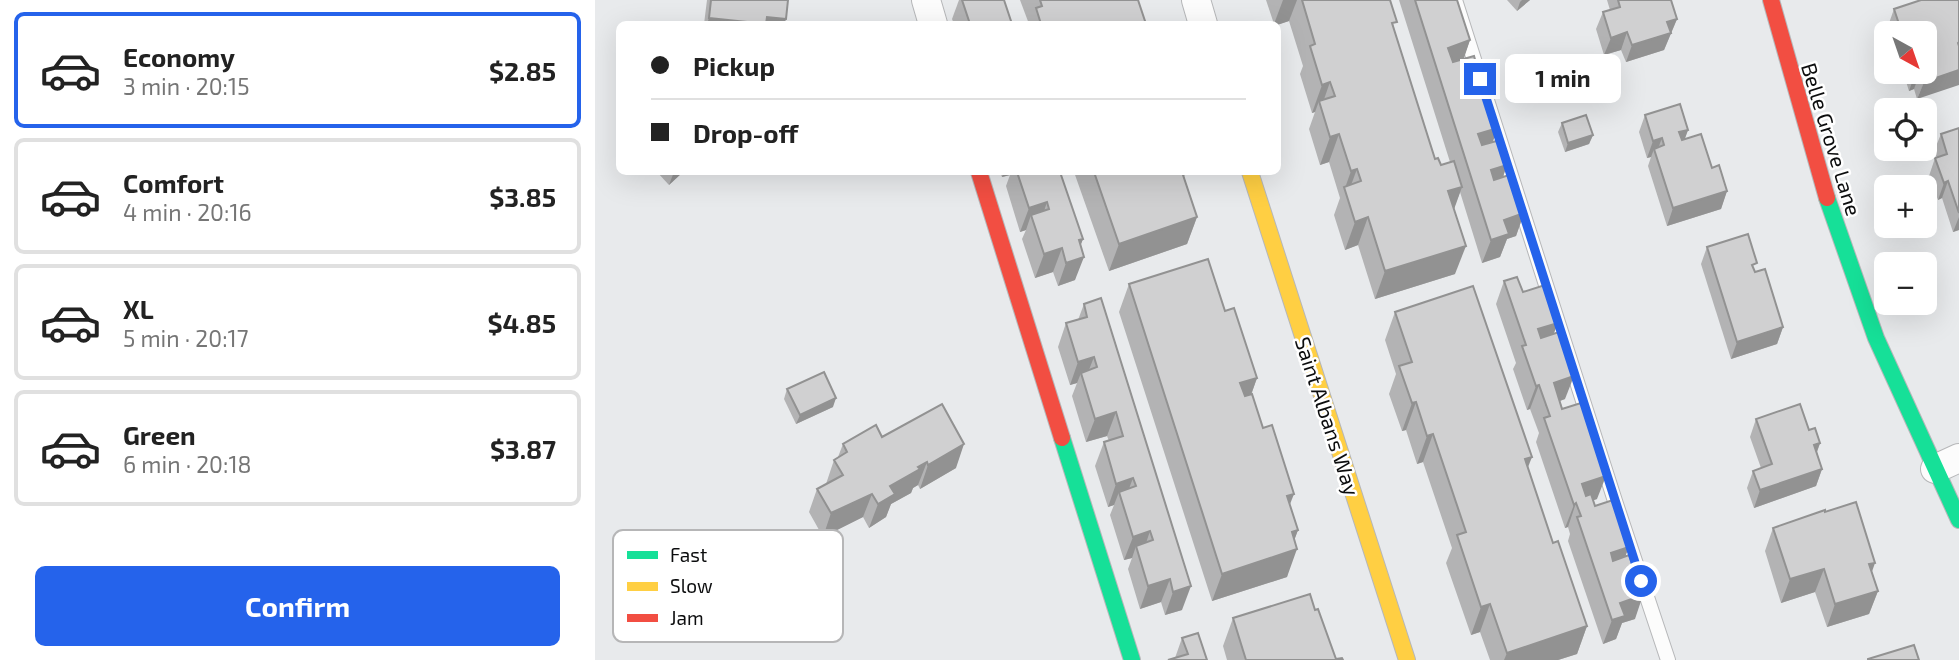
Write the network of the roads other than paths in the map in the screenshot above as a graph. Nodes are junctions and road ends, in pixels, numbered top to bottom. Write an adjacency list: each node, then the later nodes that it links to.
1 (926, 0): 5 (street)
2 (1196, 0): 6 (street)
3 (1455, 0): 13 (lane)
4 (1771, 0): 9 (street, Belle Grove Lane)
5 (932, 21)
6 (1202, 21)
7 (980, 175): 11 (street)
8 (1251, 175): 12 (street, Saint Albans Way)
9 (1947, 463): 10 (street, Belle Grove Lane)
10 (1959, 520)
11 (1132, 660)
12 (1406, 660)
13 (1668, 660)

